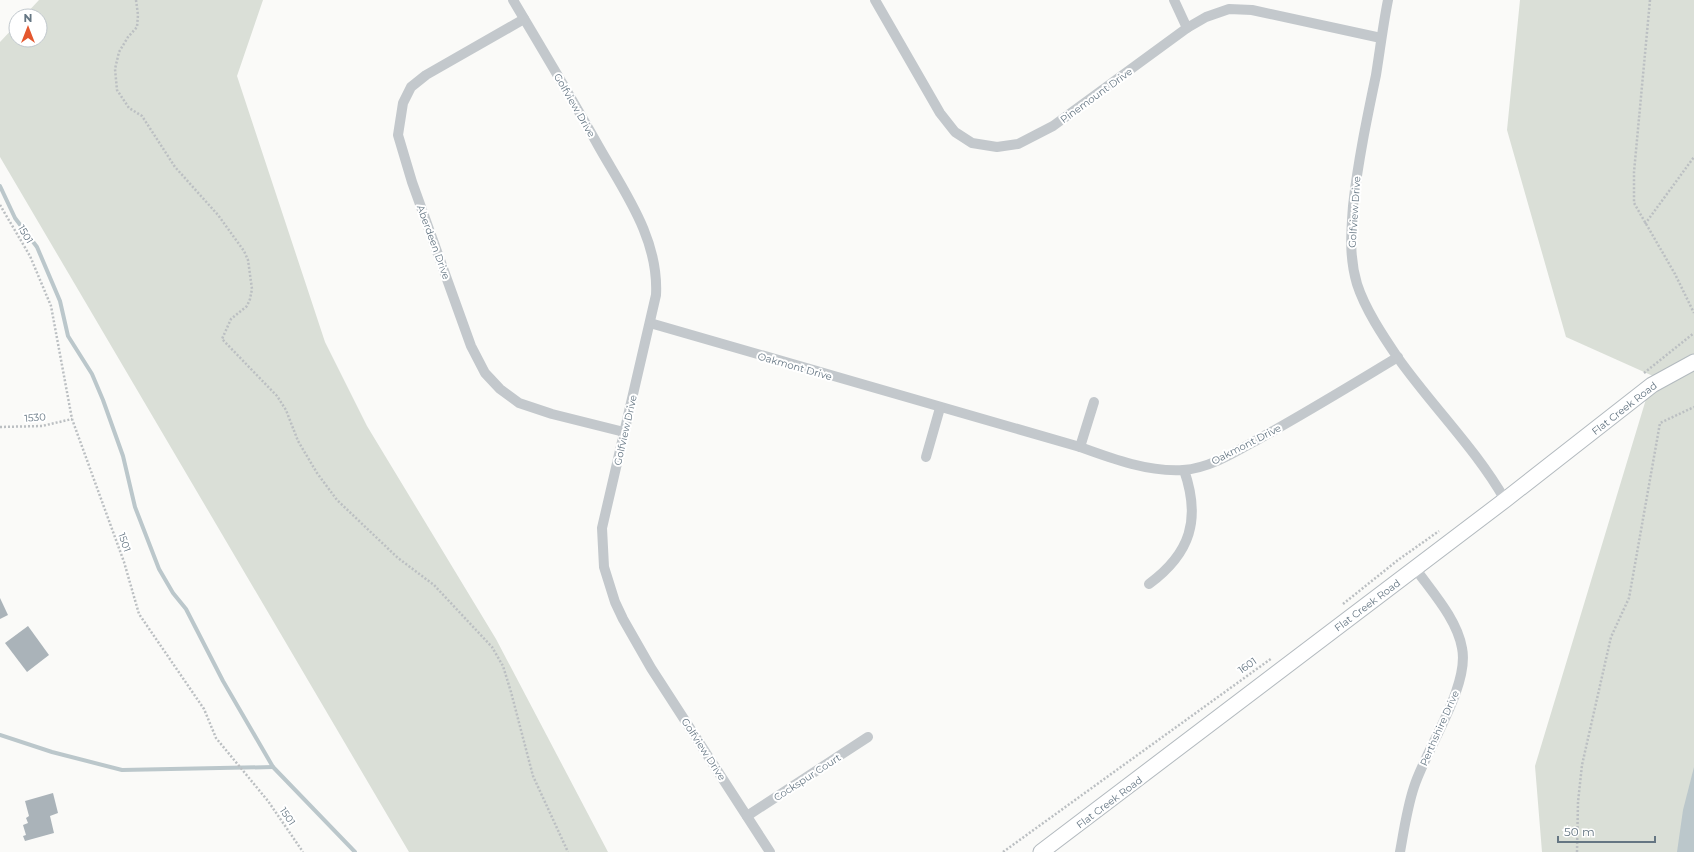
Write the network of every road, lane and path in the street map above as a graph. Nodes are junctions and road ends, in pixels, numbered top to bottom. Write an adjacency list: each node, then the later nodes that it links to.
1 (136, 0): 35 (path)
2 (513, 0): 7 (street, Golfview Drive)
3 (875, 0): 8 (street, Pinemount Drive)
4 (1174, 0): 8 (street)
5 (1388, 0): 9 (street, Golfview Drive)
6 (1650, 0): 12 (path)
7 (524, 19): 14 (street, Golfview Drive); 22 (street, Aberdeen Drive)
8 (1187, 28): 9 (street, Pinemount Drive)
9 (1381, 38): 15 (street, Golfview Drive)
10 (1694, 157): 12 (path)
11 (0, 204): 20 (path, 1501)
12 (1645, 224): 13 (path)
13 (1694, 313)
14 (650, 324): 19 (street, Oakmont Drive); 22 (street, Golfview Drive)
15 (1398, 357): 25 (street, Oakmont Drive); 26 (street, Golfview Drive)
16 (1694, 362): 26 (street, Flat Creek Road)
17 (1094, 402): 23 (street)
18 (1694, 407): 40 (path)
19 (940, 408): 23 (street, Oakmont Drive); 24 (street)
20 (72, 419): 21 (path, 1530); 34 (path, 1501)
21 (0, 427)
22 (624, 432): 33 (street, Golfview Drive)
23 (1080, 447): 25 (street, Oakmont Drive)
24 (926, 457)
25 (1184, 470): 29 (street)
26 (1505, 500): 28 (street, Flat Creek Road)
27 (1446, 527): 30 (path)
28 (1415, 568): 38 (street, Flat Creek Road); 39 (street, Perthshire Drive)
29 (1149, 584)
30 (1337, 608)
31 (1276, 655): 37 (path, 1601)
32 (868, 737): 33 (street, Cockspur Court)
33 (747, 816): 36 (street, Golfview Drive)
34 (303, 852)
35 (568, 852)
36 (770, 852)
37 (1003, 852)
38 (1042, 852)
39 (1400, 852)
40 (1577, 852)

